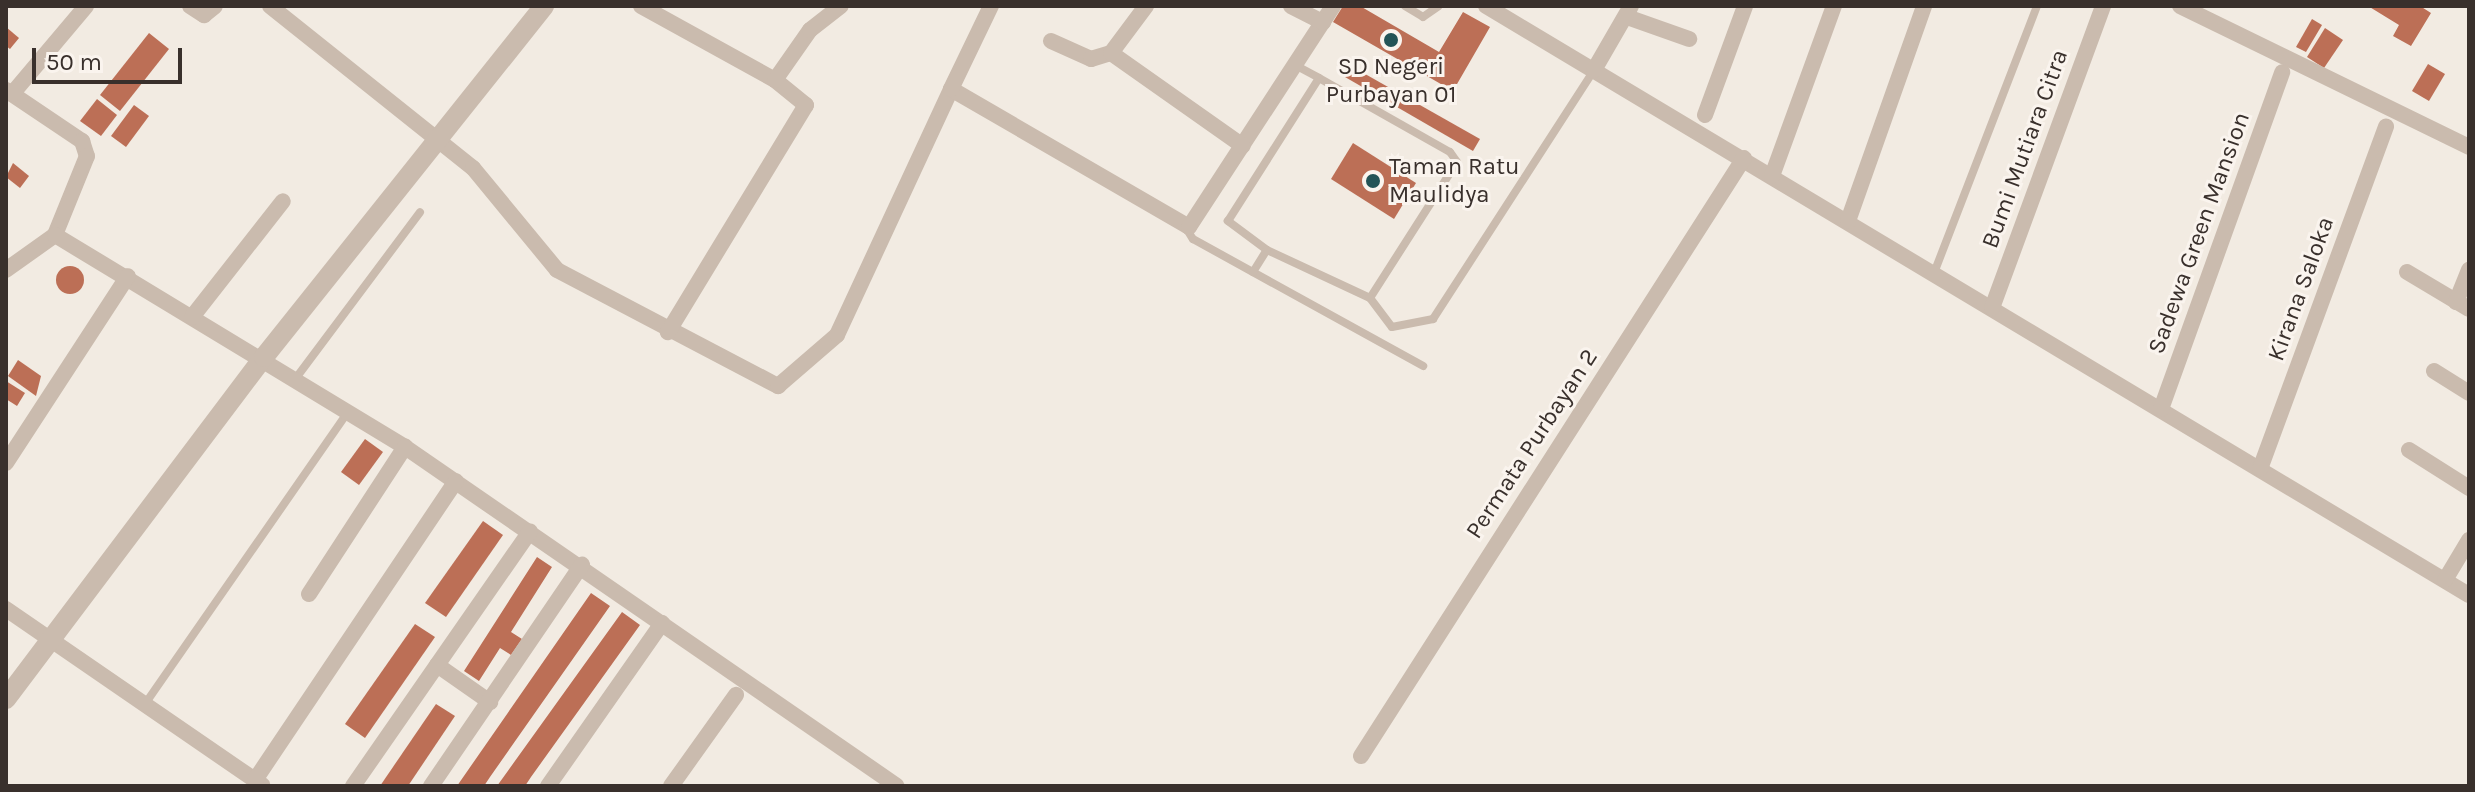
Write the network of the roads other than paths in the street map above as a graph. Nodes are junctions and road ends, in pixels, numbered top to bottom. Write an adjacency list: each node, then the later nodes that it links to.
1 (86, 6): 33 (street)
2 (190, 6): 3 (street)
3 (215, 6)
4 (270, 6): 36 (street)
5 (544, 6): 36 (street)
6 (641, 6): 31 (street)
7 (841, 6): 31 (street)
8 (991, 6): 32 (street)
9 (1146, 6): 26 (street)
10 (1291, 6): 23 (street)
11 (1333, 6): 23 (street)
12 (1405, 6): 13 (lane)
13 (1439, 6)
14 (1486, 6): 22 (street)
15 (1745, 6): 34 (street)
16 (1834, 6): 40 (street)
17 (1924, 6): 43 (street)
18 (2037, 6): 51 (lane)
19 (2103, 6): 55 (street, Bumi Mutiara Citra)
20 (2189, 8): 38 (street)
21 (1629, 11): 24 (street); 28 (street)
22 (1507, 12): 28 (street)
23 (1323, 22): 27 (street)
24 (1689, 39)
25 (1051, 41): 26 (street)
26 (1111, 53): 37 (street)
27 (1295, 65): 30 (lane); 37 (street)
28 (1594, 70): 39 (street); 53 (lane)
29 (2282, 72): 63 (street, Sadewa Green Mansion)
30 (1319, 78): 46 (lane); 53 (lane)
31 (775, 80): 57 (street)
32 (951, 89): 44 (street); 57 (street)
33 (9, 92): 45 (street)
34 (1705, 115)
35 (2386, 126): 68 (street, Kirana Saloka)
36 (438, 140): 57 (street); 58 (street)
37 (1243, 146): 44 (street)
38 (2469, 147)
39 (1744, 158): 40 (street); 85 (street, Permata Purbayan 2)
40 (1772, 176): 43 (street)
41 (283, 201): 56 (street)
42 (420, 212): 61 (lane)
43 (1848, 221): 51 (street)
44 (1185, 227): 49 (lane)
45 (55, 235): 47 (street); 52 (street)
46 (1267, 250): 49 (lane); 53 (lane)
47 (6, 270)
48 (2469, 270): 54 (street)
49 (1253, 272): 59 (lane)
50 (2407, 272): 54 (street)
51 (1934, 273): 55 (street)
52 (128, 276): 56 (street); 67 (street)
53 (1370, 298)
54 (2463, 305)
55 (1992, 308): 63 (street)
56 (192, 317): 58 (street)
57 (668, 332)
58 (264, 357): 61 (street); 79 (street)
59 (1423, 366)
60 (2434, 371): 62 (street)
61 (296, 378): 64 (street)
62 (2469, 393)
63 (2161, 409): 68 (street)
64 (349, 411): 65 (street); 84 (lane)
65 (405, 447): 69 (street); 75 (street)
66 (2409, 450): 70 (street)
67 (6, 463)
68 (2260, 469): 74 (street)
69 (456, 481): 71 (street); 86 (street)
70 (2469, 488)
71 (530, 531): 73 (street); 80 (street)
72 (2469, 540): 74 (street)
73 (582, 565): 78 (street); 83 (street)
74 (2445, 580): 76 (street)
75 (309, 594)
76 (2469, 595)
77 (6, 609): 79 (street)
78 (662, 623): 89 (street); 91 (street)
79 (52, 641): 82 (street); 84 (street)
80 (437, 665): 83 (street); 87 (street)
81 (736, 695): 90 (street)
82 (6, 699)
83 (490, 702): 88 (street)
84 (144, 704): 86 (street)
85 (1361, 756)
86 (259, 783)
87 (353, 786)
88 (431, 786)
89 (548, 786)
90 (671, 786)
91 (897, 786)

